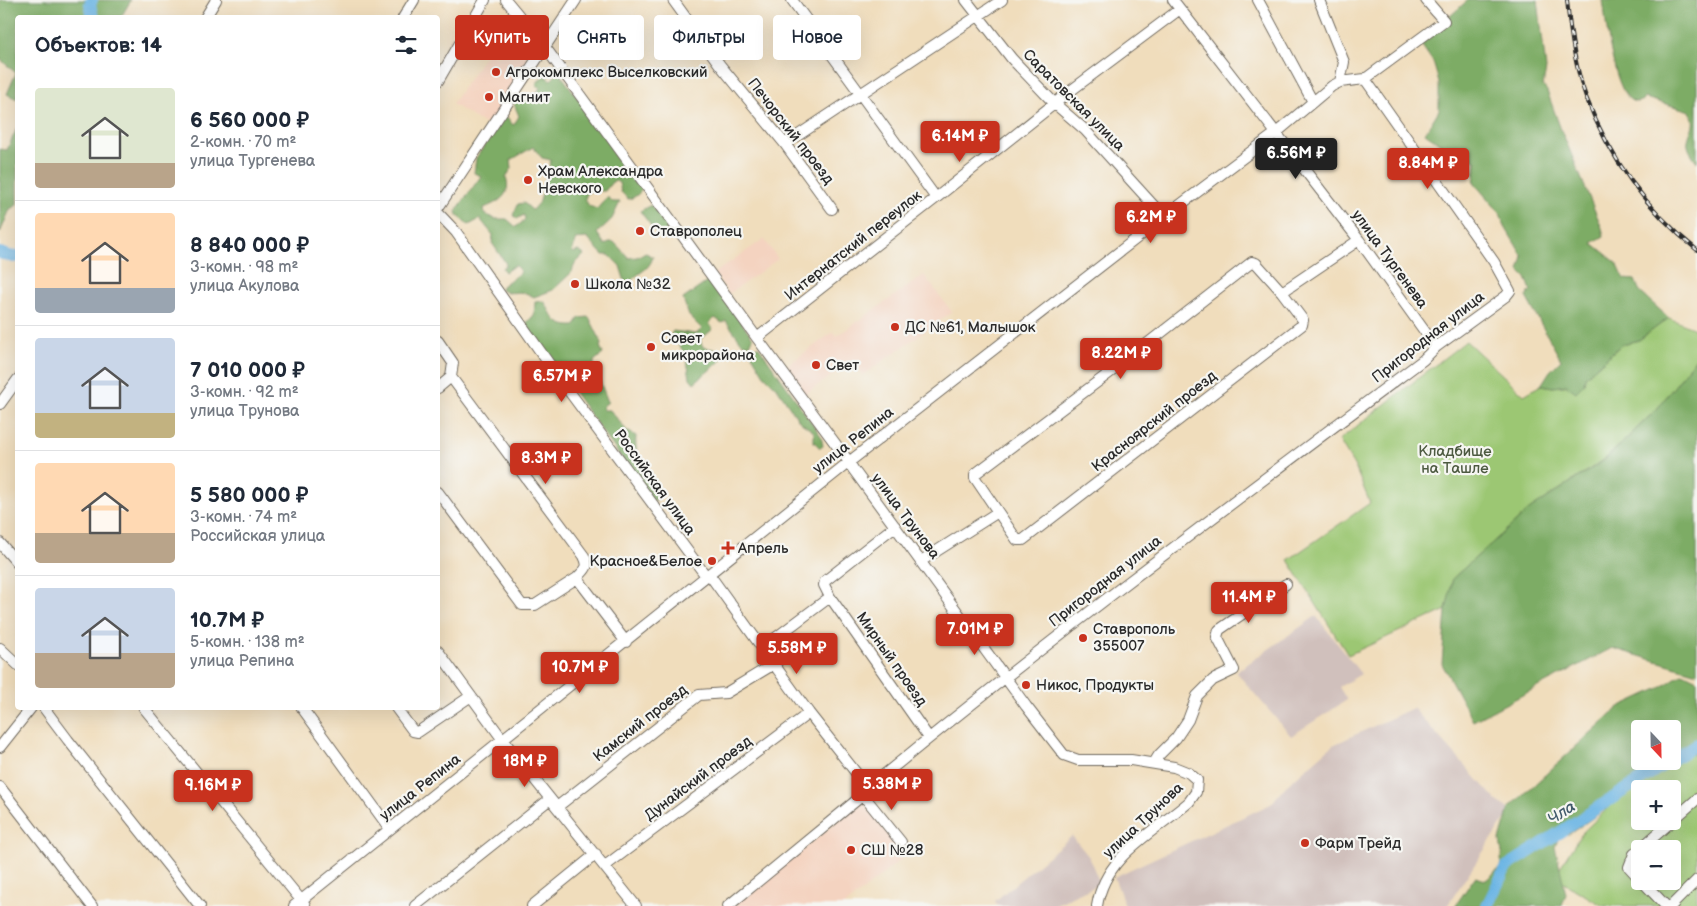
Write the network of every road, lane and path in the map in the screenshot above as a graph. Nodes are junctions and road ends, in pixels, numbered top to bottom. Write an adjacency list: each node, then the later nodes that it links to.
1 (216, 0): 15 (street)
2 (414, 0): 16 (street)
3 (485, 0): 22 (street)
4 (506, 0): 17 (street, улица Трунова)
5 (576, 0): 19 (street)
6 (673, 0): 29 (street, Печорский проезд)
7 (792, 0): 25 (street)
8 (966, 0): 18 (street, Саратовская улица)
9 (1002, 0): 18 (street)
10 (1173, 0): 14 (street, улица Тургенева)
11 (1258, 0): 26 (street)
12 (1319, 0): 24 (street)
13 (1426, 0): 23 (street, улица Репина)
14 (1180, 9): 27 (street, Интернатский переулок); 28 (street, улица Тургенева)
15 (207, 15)
16 (405, 15)
17 (519, 15)
18 (978, 16): 25 (street); 27 (street, Саратовская улица)
19 (549, 40)
20 (549, 52): 37 (street, улица Трунова)
21 (536, 60): 31 (street)
22 (440, 79)
23 (1364, 79): 24 (street, улица Репина); 39 (street, Пригородная улица)
24 (1340, 82): 26 (street, улица Репина)
25 (862, 94): 29 (street); 30 (street)
26 (1313, 102): 28 (street, улица Репина)
27 (1054, 103): 30 (street, Интернатский переулок); 34 (street, Саратовская улица)
28 (1276, 134): 34 (street, улица Репина); 35 (street, улица Тургенева)
29 (785, 144): 32 (street, Печорский проезд)
30 (936, 198): 37 (street, Интернатский переулок)
31 (440, 205)
32 (832, 209)
33 (440, 215): 51 (street, Российская улица)
34 (1164, 217): 44 (street, улица Репина)
35 (1359, 240): 36 (street); 39 (street, улица Тургенева)
36 (1282, 292): 46 (street, Красноярский проезд); 46 (street, Красноярский проезд)
37 (757, 338): 44 (street, улица Трунова)
38 (440, 344): 40 (street)
39 (1436, 347): 61 (street, Пригородная улица)
40 (451, 377): 42 (street); 52 (street)
41 (15, 383): 43 (street)
42 (440, 386)
43 (0, 404)
44 (850, 462): 47 (street, улица Трунова); 51 (street, улица Репина)
45 (440, 495): 52 (street)
46 (998, 512): 50 (street)
47 (895, 526): 50 (street, улица Трунова); 54 (street)
48 (0, 544): 49 (street)
49 (15, 560)
50 (921, 562): 61 (street, улица Трунова)
51 (708, 575): 55 (street, улица Репина); 57 (street, Российская улица)
52 (576, 578): 55 (street)
53 (1286, 584): 72 (street)
54 (830, 597): 57 (street); 69 (street, Мирный проезд)
55 (626, 642): 70 (street, улица Репина)
56 (0, 648): 59 (street)
57 (762, 648): 60 (street, Российская улица)
58 (440, 654): 62 (street)
59 (15, 662)
60 (774, 664): 68 (street, Российская улица); 77 (street, Камский проезд)
61 (1006, 678): 69 (street, Пригородная улица); 72 (street, улица Трунова)
62 (471, 696): 67 (street); 70 (street)
63 (29, 710): 71 (street)
64 (46, 710): 89 (street)
65 (146, 710): 87 (street)
66 (303, 710): 79 (street)
67 (397, 710)
68 (809, 713): 74 (street, Российская улица); 84 (street, Дунайский проезд)
69 (929, 738): 74 (street, Пригородная улица)
70 (503, 740): 75 (street); 79 (street, улица Репина)
71 (0, 747)
72 (1154, 763): 94 (street, улица Трунова)
73 (0, 787): 88 (street)
74 (866, 792): 82 (street, Российская улица); 93 (street, Пригородная улица)
75 (550, 799): 77 (street); 90 (street)
76 (1697, 799): 78 (street)
77 (557, 807): 83 (street)
78 (1681, 813)
79 (390, 829): 87 (street, улица Репина)
80 (1662, 830): 81 (street)
81 (1650, 840)
82 (901, 842)
83 (596, 854): 84 (street); 91 (street)
84 (605, 866): 92 (street)
85 (1697, 880): 96 (street)
86 (1651, 890): 95 (street)
87 (300, 904)
88 (92, 906)
89 (200, 906)
90 (415, 906)
91 (532, 906)
92 (636, 906)
93 (728, 906)
94 (1097, 906)
95 (1666, 906)
96 (1671, 906)

